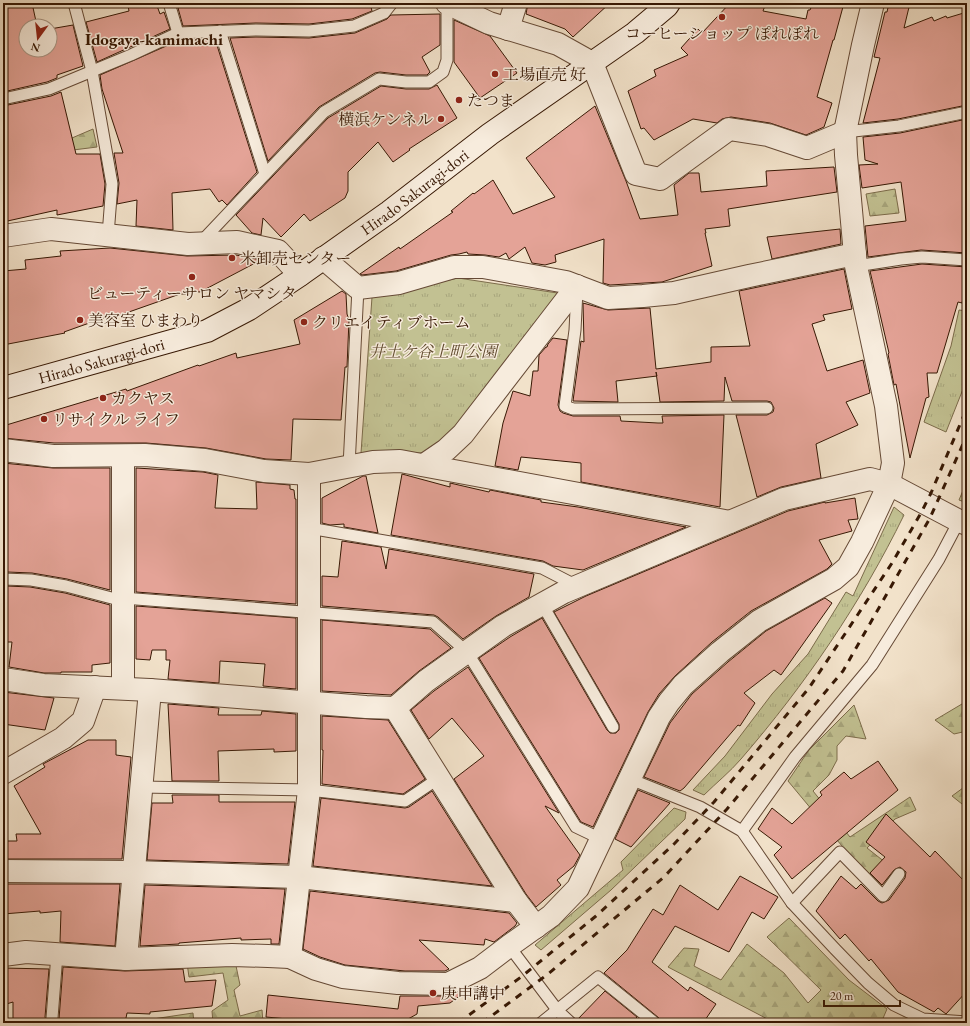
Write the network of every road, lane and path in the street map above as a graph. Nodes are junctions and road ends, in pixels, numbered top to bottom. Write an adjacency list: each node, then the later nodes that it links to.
1 (74, 3): 12 (lane)
2 (169, 3): 10 (lane)
3 (392, 3): 9 (lane)
4 (447, 3): 8 (street); 16 (lane)
5 (516, 3): 8 (street)
6 (669, 3): 11 (street, Hirado Sakuragi-dori)
7 (873, 3): 15 (street)
8 (508, 29): 11 (street)
9 (220, 31): 10 (lane); 16 (lane)
10 (178, 33): 12 (lane)
11 (592, 63): 15 (street); 20 (street, Hirado Sakuragi-dori)
12 (92, 71): 13 (lane); 17 (lane)
13 (3, 99)
14 (967, 112): 15 (lane)
15 (845, 132): 21 (street)
16 (265, 174): 19 (lane)
17 (108, 235): 18 (street); 19 (street)
18 (3, 236)
19 (200, 243): 23 (street)
20 (324, 258): 23 (street, Hirado Sakuragi-dori); 25 (street)
21 (855, 260): 22 (lane); 24 (street); 33 (street)
22 (967, 260)
23 (300, 275): 26 (street, Hirado Sakuragi-dori)
24 (577, 286): 25 (street); 27 (lane); 30 (street)
25 (358, 288): 31 (lane)
26 (3, 388)
27 (768, 408)
28 (3, 450): 29 (street)
29 (123, 456): 32 (street); 39 (street)
30 (424, 465): 31 (street); 34 (street)
31 (349, 466): 32 (street)
32 (309, 474): 36 (street)
33 (889, 484): 34 (street); 35 (street); 52 (street)
34 (730, 522): 38 (street)
35 (963, 522): 55 (lane)
36 (309, 528): 38 (lane); 41 (street)
37 (3, 579): 39 (lane)
38 (577, 586): 40 (street)
39 (123, 600): 41 (lane); 45 (street)
40 (542, 604): 42 (street); 49 (lane)
41 (309, 613): 42 (lane); 47 (street)
42 (467, 652): 48 (street); 56 (lane)
43 (3, 679): 44 (street)
44 (95, 687): 45 (street); 50 (street)
45 (123, 688): 46 (street)
46 (150, 690): 47 (street); 53 (street)
47 (309, 703): 48 (street); 54 (street)
48 (395, 708): 51 (street)
49 (613, 727)
50 (3, 773)
51 (439, 778): 54 (lane); 61 (street)
52 (630, 778): 55 (lane); 56 (street)
53 (141, 787): 54 (lane); 58 (street)
54 (309, 790): 60 (street)
55 (742, 830): 62 (lane)
56 (601, 839): 63 (street)
57 (3, 871): 58 (street)
58 (134, 872): 60 (street); 68 (street)
59 (899, 874): 62 (lane)
60 (300, 876): 61 (street); 67 (street)
61 (516, 901): 63 (street)
62 (792, 903): 71 (lane)
63 (536, 927): 64 (street)
64 (509, 946): 67 (street); 69 (lane)
65 (57, 954): 66 (street); 68 (street); 70 (lane)
66 (3, 955)
67 (290, 957): 68 (street)
68 (126, 959)
69 (558, 1010): 72 (lane); 73 (lane); 74 (lane)
70 (52, 1018)
71 (967, 1022)
72 (541, 1023)
73 (571, 1023)
74 (655, 1023)

